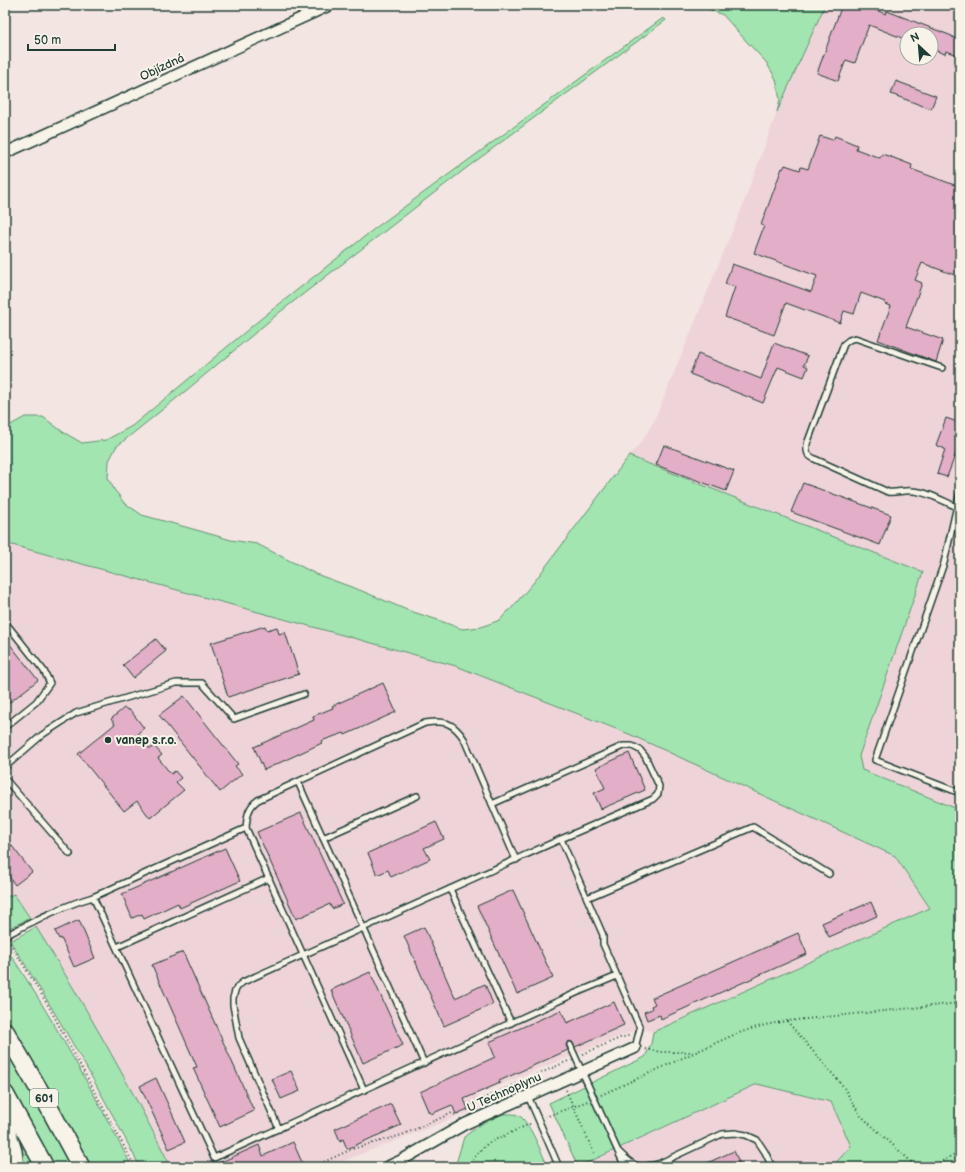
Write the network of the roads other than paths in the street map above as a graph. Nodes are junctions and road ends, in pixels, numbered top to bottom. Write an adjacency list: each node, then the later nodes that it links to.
1 (330, 5): 2 (street, Objízdná)
2 (5, 154)
3 (942, 368): 5 (lane)
4 (960, 492): 5 (lane)
5 (957, 508): 12 (lane)
6 (5, 622): 8 (lane)
7 (304, 694): 9 (lane)
8 (5, 727)
9 (5, 767)
10 (5, 779): 18 (lane)
11 (298, 782): 14 (lane); 15 (lane); 16 (lane)
12 (960, 792)
13 (416, 796): 16 (lane)
14 (492, 804): 17 (lane); 19 (lane)
15 (246, 828): 21 (lane); 23 (lane)
16 (324, 838): 25 (lane)
17 (561, 840): 19 (lane); 24 (lane)
18 (70, 854)
19 (516, 860): 22 (lane)
20 (829, 874): 24 (lane)
21 (270, 878): 27 (lane); 28 (lane)
22 (450, 889): 25 (lane); 30 (lane)
23 (93, 897): 26 (lane); 27 (lane)
24 (587, 898): 29 (lane)
25 (364, 928): 28 (lane); 34 (lane)
26 (5, 936)
27 (117, 947): 40 (lane)
28 (303, 955): 36 (lane); 40 (lane)
29 (617, 976): 30 (lane); 33 (lane)
30 (511, 1023): 34 (lane)
31 (5, 1031): 44 (main road, 601)
32 (570, 1045): 35 (lane)
33 (635, 1048): 35 (street, U Technoplynu)
34 (424, 1063): 36 (lane)
35 (582, 1072): 38 (street, U Technoplynu); 41 (lane)
36 (364, 1090): 40 (lane)
37 (5, 1094): 43 (main road, 601)
38 (528, 1096): 45 (street, U Technoplynu); 46 (lane)
39 (5, 1117): 42 (street)
40 (279, 1129)
41 (618, 1150): 47 (lane); 48 (lane)
42 (17, 1167)
43 (45, 1167)
44 (81, 1167)
45 (387, 1167)
46 (559, 1167)
47 (625, 1167)
48 (772, 1167)

